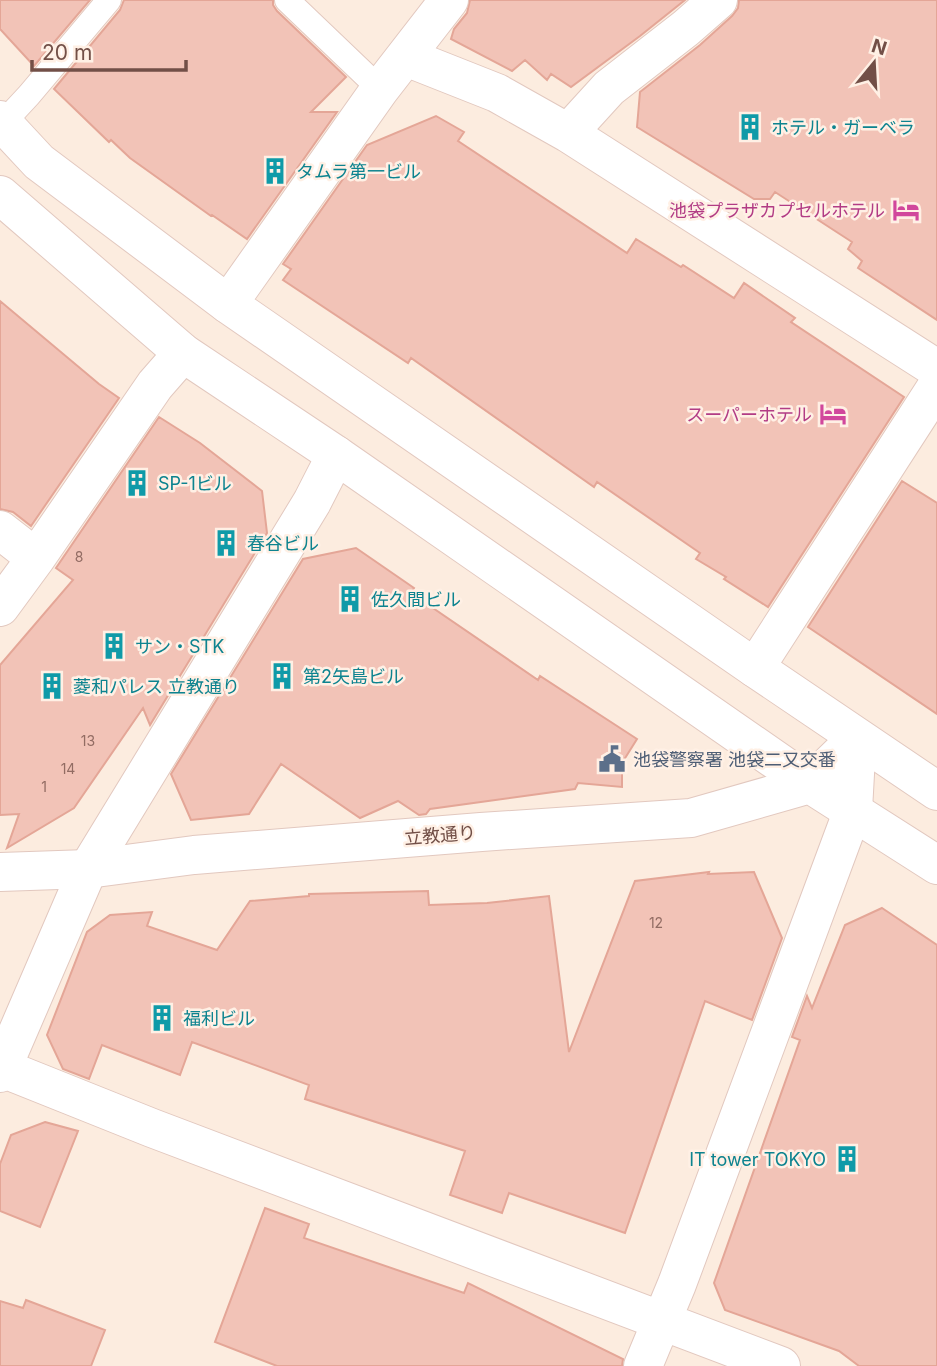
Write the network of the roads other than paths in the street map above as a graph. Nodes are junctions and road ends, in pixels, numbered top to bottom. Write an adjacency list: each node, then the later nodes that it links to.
1 (109, 0): 7 (lane)
2 (287, 0): 6 (lane)
3 (449, 0): 5 (street)
4 (718, 0): 8 (street)
5 (406, 57): 6 (street); 8 (street)
6 (380, 89): 10 (street)
7 (1, 122): 10 (street)
8 (568, 133): 12 (street)
9 (0, 195): 11 (street)
10 (228, 304): 18 (street)
11 (183, 353): 14 (street); 16 (street)
12 (937, 369)
13 (937, 386): 18 (street)
14 (336, 455): 20 (street); 24 (street)
15 (0, 530): 16 (street)
16 (36, 558): 17 (street)
17 (0, 607)
18 (755, 668): 19 (street)
19 (857, 738): 20 (street, 立教通り); 21 (street); 22 (street)
20 (810, 784): 22 (street); 24 (street, 立教通り)
21 (937, 791)
22 (853, 810): 23 (street); 27 (street)
23 (937, 865)
24 (88, 869): 25 (street, 立教通り); 26 (street)
25 (0, 872)
26 (1, 1070): 27 (street)
27 (661, 1320): 28 (street); 29 (street)
28 (643, 1366)
29 (781, 1366)

